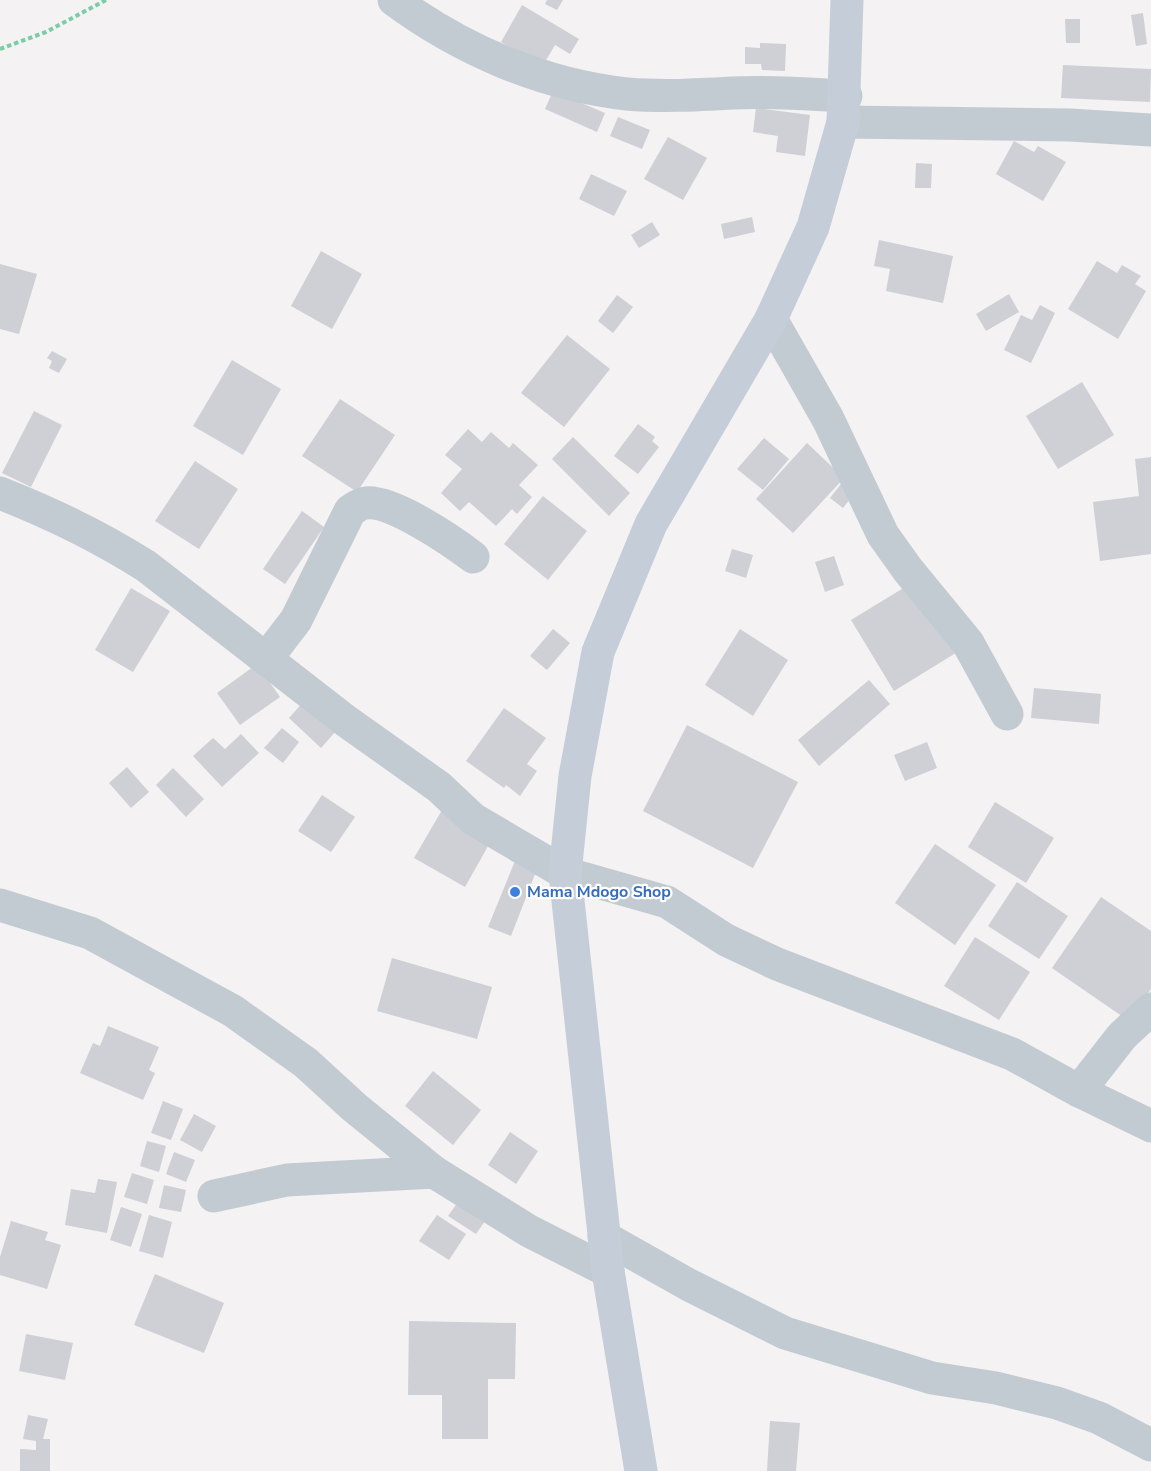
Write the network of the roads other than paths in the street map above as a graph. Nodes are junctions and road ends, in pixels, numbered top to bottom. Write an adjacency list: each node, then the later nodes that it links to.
1 (394, 0): 3 (street)
2 (848, 0): 3 (street)
3 (844, 109): 4 (street); 5 (street)
4 (1151, 130)
5 (771, 319): 9 (street); 10 (street)
6 (0, 493): 8 (street)
7 (473, 557): 8 (street)
8 (267, 658): 10 (street)
9 (1007, 714)
10 (565, 873): 13 (street); 17 (street)
11 (0, 905): 15 (street)
12 (1151, 1009): 13 (street)
13 (1079, 1091): 14 (street)
14 (1151, 1126)
15 (434, 1172): 16 (street); 18 (street)
16 (214, 1196)
17 (604, 1237): 18 (street); 19 (street)
18 (608, 1271): 20 (street)
19 (1151, 1445)
20 (641, 1471)

